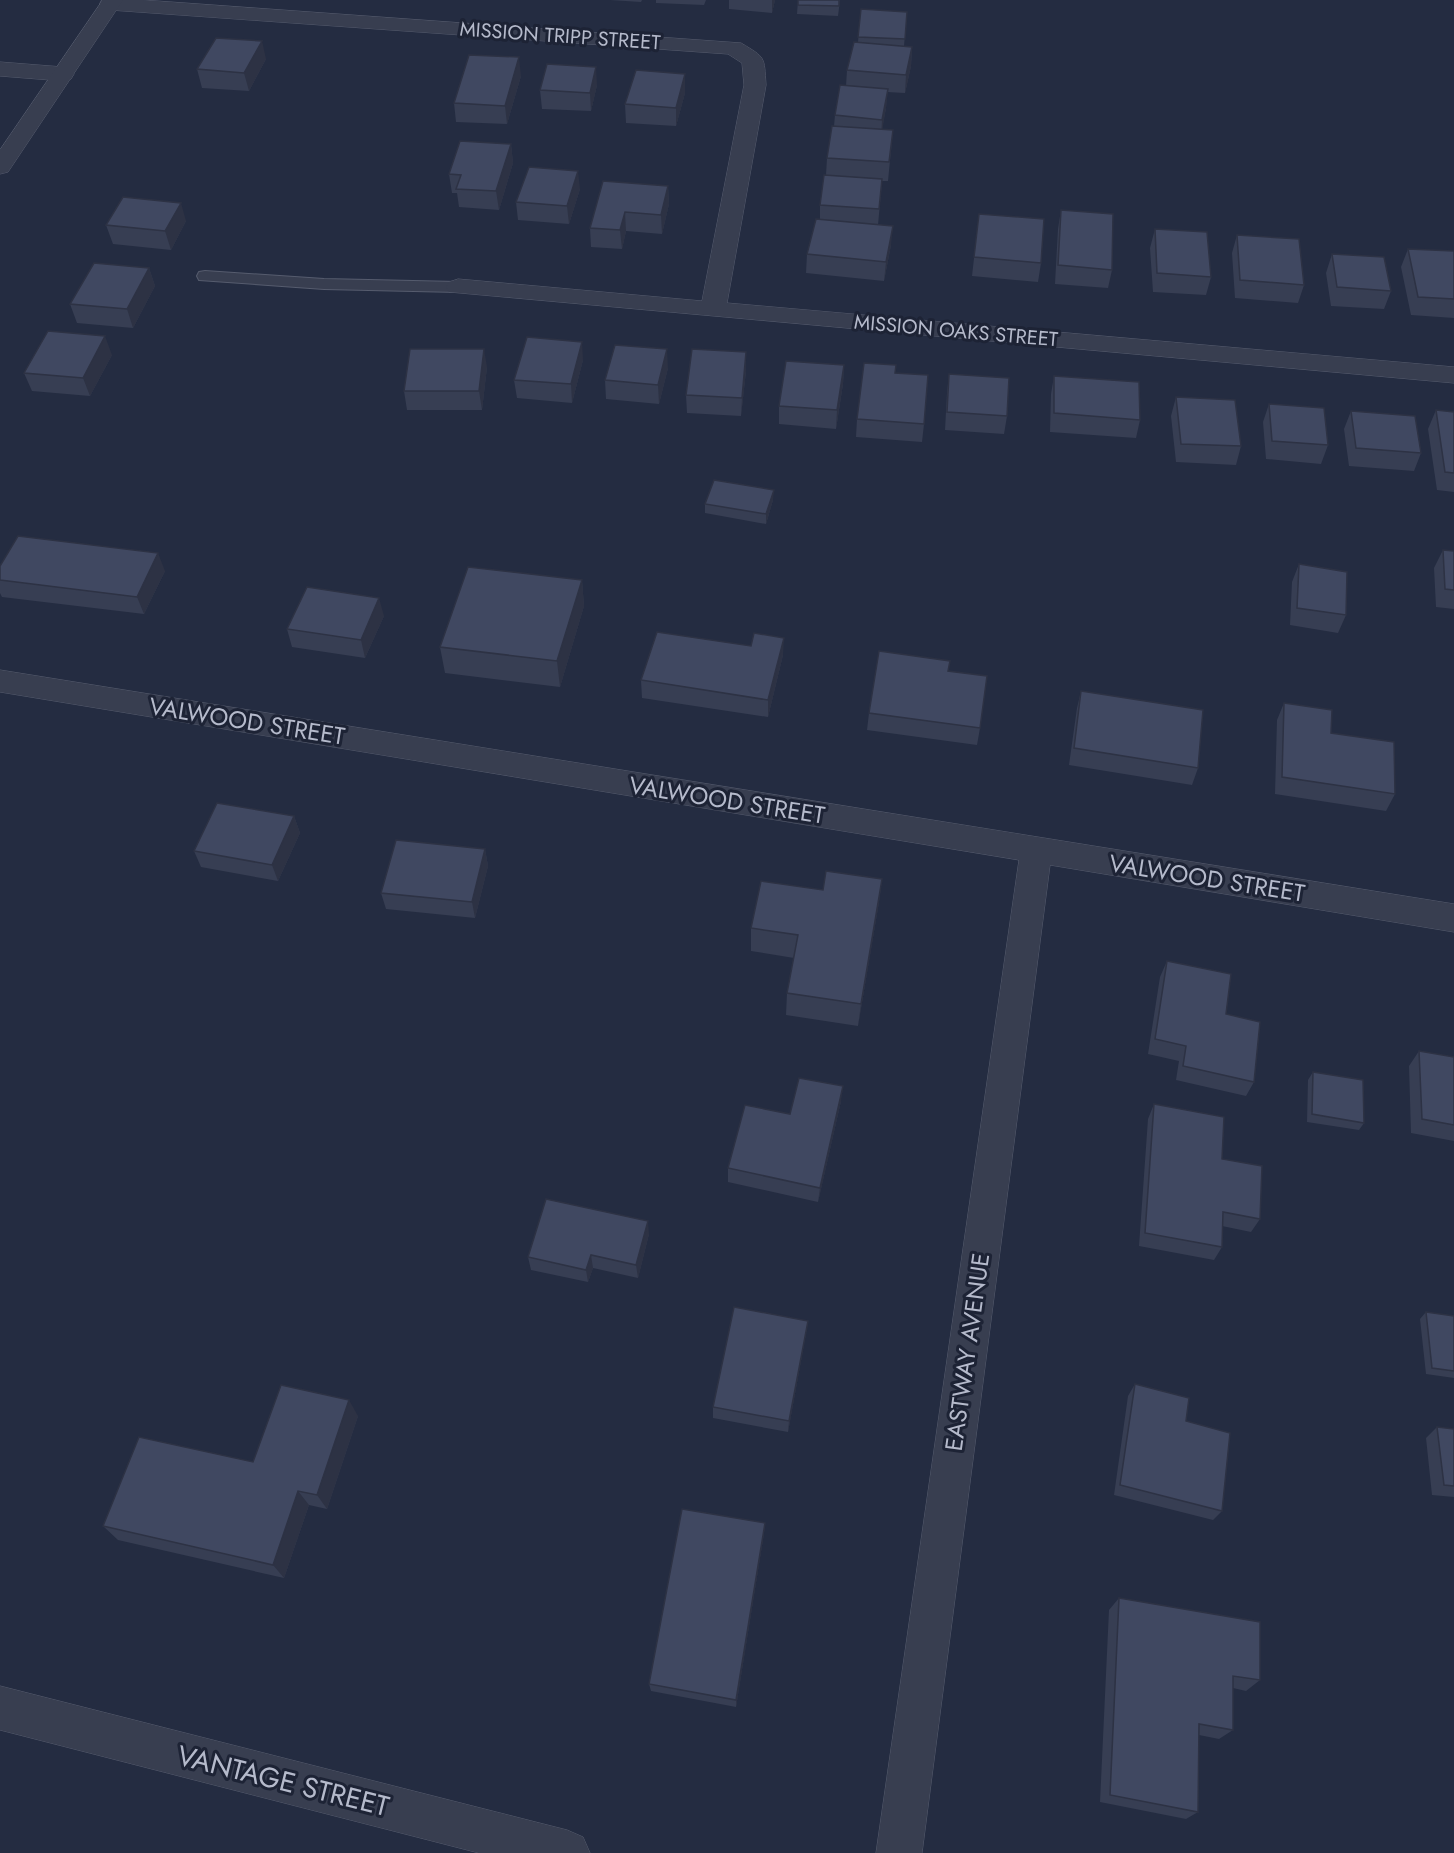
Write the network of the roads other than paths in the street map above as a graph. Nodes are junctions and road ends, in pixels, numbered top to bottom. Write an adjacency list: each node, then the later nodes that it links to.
1 (112, 2): 3 (street); 7 (street, MISSION TRIPP STREET)
2 (0, 69): 3 (street)
3 (63, 74): 4 (street)
4 (0, 167)
5 (205, 276): 6 (lane)
6 (458, 288): 7 (street, MISSION OAKS STREET)
7 (713, 310): 8 (street, MISSION OAKS STREET)
8 (1454, 375)
9 (0, 681): 10 (street, VALWOOD STREET)
10 (1036, 851): 11 (street, VALWOOD STREET); 14 (street, EASTWAY AVENUE)
11 (1454, 918)
12 (0, 1708): 13 (street, VANTAGE STREET)
13 (567, 1853)
14 (899, 1853)

